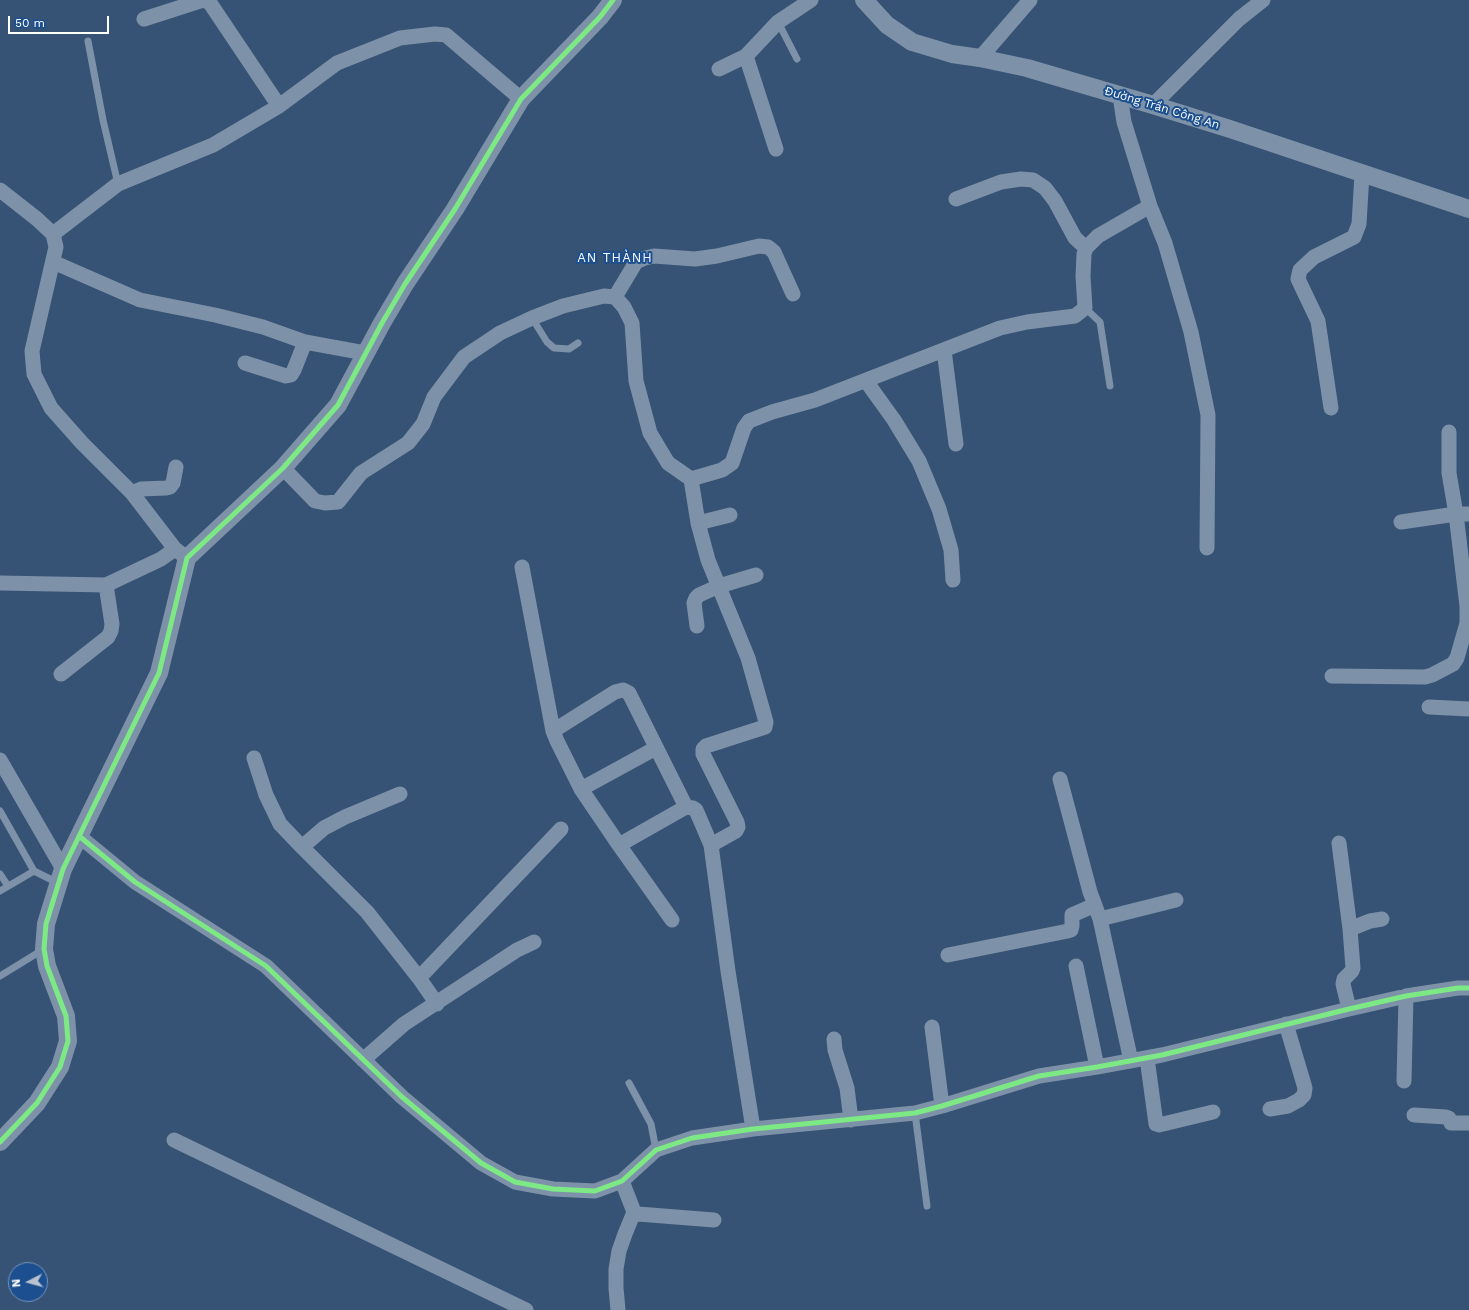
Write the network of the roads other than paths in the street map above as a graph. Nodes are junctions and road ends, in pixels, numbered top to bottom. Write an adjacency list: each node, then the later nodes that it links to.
1 (613, 0): 15 (street)
2 (811, 0): 8 (street)
3 (864, 0): 11 (street, Đường Trần Công An)
4 (1030, 0): 11 (street)
5 (1262, 0): 16 (street)
6 (208, 1): 7 (street); 17 (street)
7 (144, 19)
8 (778, 22): 10 (street); 12 (lane)
9 (88, 41): 20 (lane)
10 (746, 56): 13 (street); 18 (street)
11 (980, 58): 14 (street, Đường Trần Công An)
12 (797, 59)
13 (718, 69)
14 (1120, 96): 16 (street, Đường Trần Công An); 23 (street)
15 (521, 99): 17 (street); 35 (street)
16 (1153, 105): 19 (street, Đường Trần Công An)
17 (279, 106): 20 (street)
18 (776, 149)
19 (1362, 174): 24 (street, Đường Trần Công An); 39 (street)
20 (118, 184): 25 (street)
21 (0, 190): 25 (street)
22 (956, 199): 26 (street)
23 (1150, 206): 26 (street); 50 (street)
24 (1469, 208)
25 (53, 234): 27 (street)
26 (1086, 248): 30 (street)
27 (53, 262): 32 (street); 45 (street)
28 (793, 294): 29 (street)
29 (615, 297): 31 (street); 44 (street)
30 (1085, 308): 34 (street); 38 (lane)
31 (532, 318): 33 (lane); 43 (street)
32 (304, 342): 35 (street); 36 (street)
33 (578, 343)
34 (944, 350): 37 (street); 41 (street)
35 (366, 353): 43 (street)
36 (245, 363)
37 (866, 381): 44 (street); 54 (street)
38 (1110, 386)
39 (1331, 408)
40 (1449, 432): 46 (street)
41 (956, 444)
42 (176, 467): 45 (street)
43 (283, 468): 51 (street)
44 (691, 479): 48 (street)
45 (132, 493): 51 (street)
46 (1463, 514): 49 (street); 60 (street)
47 (730, 515): 48 (street)
48 (698, 522): 57 (street)
49 (1401, 522)
50 (1207, 548)
51 (181, 554): 56 (street); 73 (street)
52 (522, 567): 63 (street)
53 (756, 575): 57 (street)
54 (953, 580)
55 (0, 583): 56 (street)
56 (106, 585): 59 (street)
57 (719, 586): 58 (street); 75 (street)
58 (697, 626)
59 (61, 674)
60 (1332, 676)
61 (1430, 707): 62 (street)
62 (1469, 709)
63 (553, 731): 64 (street); 68 (street)
64 (656, 748): 68 (street); 70 (street)
65 (254, 758): 77 (street)
66 (0, 760): 80 (street)
67 (1060, 779): 84 (street)
68 (581, 789): 76 (street)
69 (400, 794): 77 (street)
70 (686, 807): 75 (street); 76 (street)
71 (0, 811): 78 (lane)
72 (561, 829): 94 (street)
73 (79, 836): 80 (street); 103 (street)
74 (1339, 843): 88 (street)
75 (711, 845): 115 (street)
76 (619, 846): 87 (street)
77 (302, 848): 94 (street)
78 (34, 871): 80 (lane); 81 (lane)
79 (0, 874): 81 (lane)
80 (60, 876): 90 (street)
81 (8, 886): 82 (lane)
82 (0, 891)
83 (1176, 900): 85 (street)
84 (1095, 905): 85 (street); 91 (street)
85 (1100, 919): 104 (street)
86 (1382, 919): 88 (street)
87 (672, 920)
88 (1350, 929): 98 (street)
89 (534, 942): 97 (street)
90 (44, 948): 93 (lane); 117 (street)
91 (948, 955)
92 (1076, 966): 105 (street)
93 (0, 976)
94 (419, 978): 97 (street)
95 (1469, 988): 96 (street)
96 (1406, 996): 98 (street); 106 (street)
97 (437, 1004): 103 (street)
98 (1349, 1009): 99 (street)
99 (1286, 1024): 102 (street); 109 (street)
100 (932, 1027): 108 (street)
101 (834, 1039): 113 (street)
102 (1146, 1058): 104 (street); 110 (street)
103 (363, 1060): 119 (street)
104 (1131, 1061): 105 (street)
105 (1097, 1067): 108 (street)
106 (1404, 1081)
107 (629, 1082): 118 (lane)
108 (942, 1106): 111 (street)
109 (1270, 1110)
110 (1213, 1112)
111 (915, 1113): 113 (street); 120 (lane)
112 (1414, 1115): 114 (street)
113 (851, 1120): 115 (street)
114 (1469, 1123)
115 (753, 1129): 118 (street)
116 (174, 1140): 123 (street)
117 (0, 1142)
118 (656, 1150): 119 (street)
119 (622, 1181): 121 (street)
120 (928, 1206)
121 (634, 1212): 122 (street); 124 (street)
122 (714, 1220)
123 (526, 1310)
124 (618, 1310)

